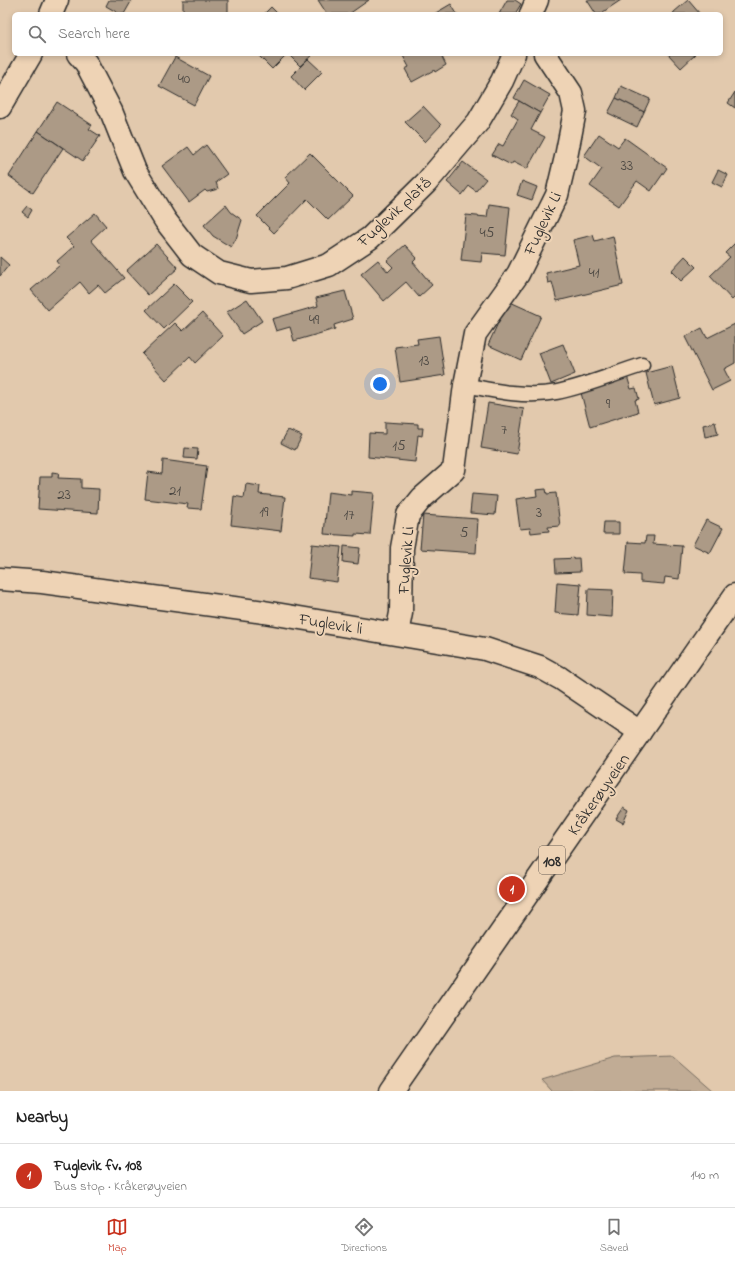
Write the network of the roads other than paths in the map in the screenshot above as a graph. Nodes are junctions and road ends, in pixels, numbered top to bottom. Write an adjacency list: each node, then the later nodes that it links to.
1 (57, 0): 3 (street)
2 (536, 0): 4 (street)
3 (52, 12)
4 (532, 12)
5 (29, 56): 9 (street)
6 (80, 56): 7 (street, Fuglevik platå)
7 (513, 56)
8 (546, 56): 11 (street, Fuglevik Li)
9 (0, 107)
10 (642, 365): 11 (lane)
11 (465, 385): 14 (street, Fuglevik Li)
12 (0, 579): 14 (street, Fuglevik li)
13 (735, 595): 15 (street, Kråkerøyveien / 108)
14 (397, 633): 15 (street, Fuglevik li)
15 (640, 732): 16 (street, Kråkerøyveien / 108)
16 (391, 1091)

